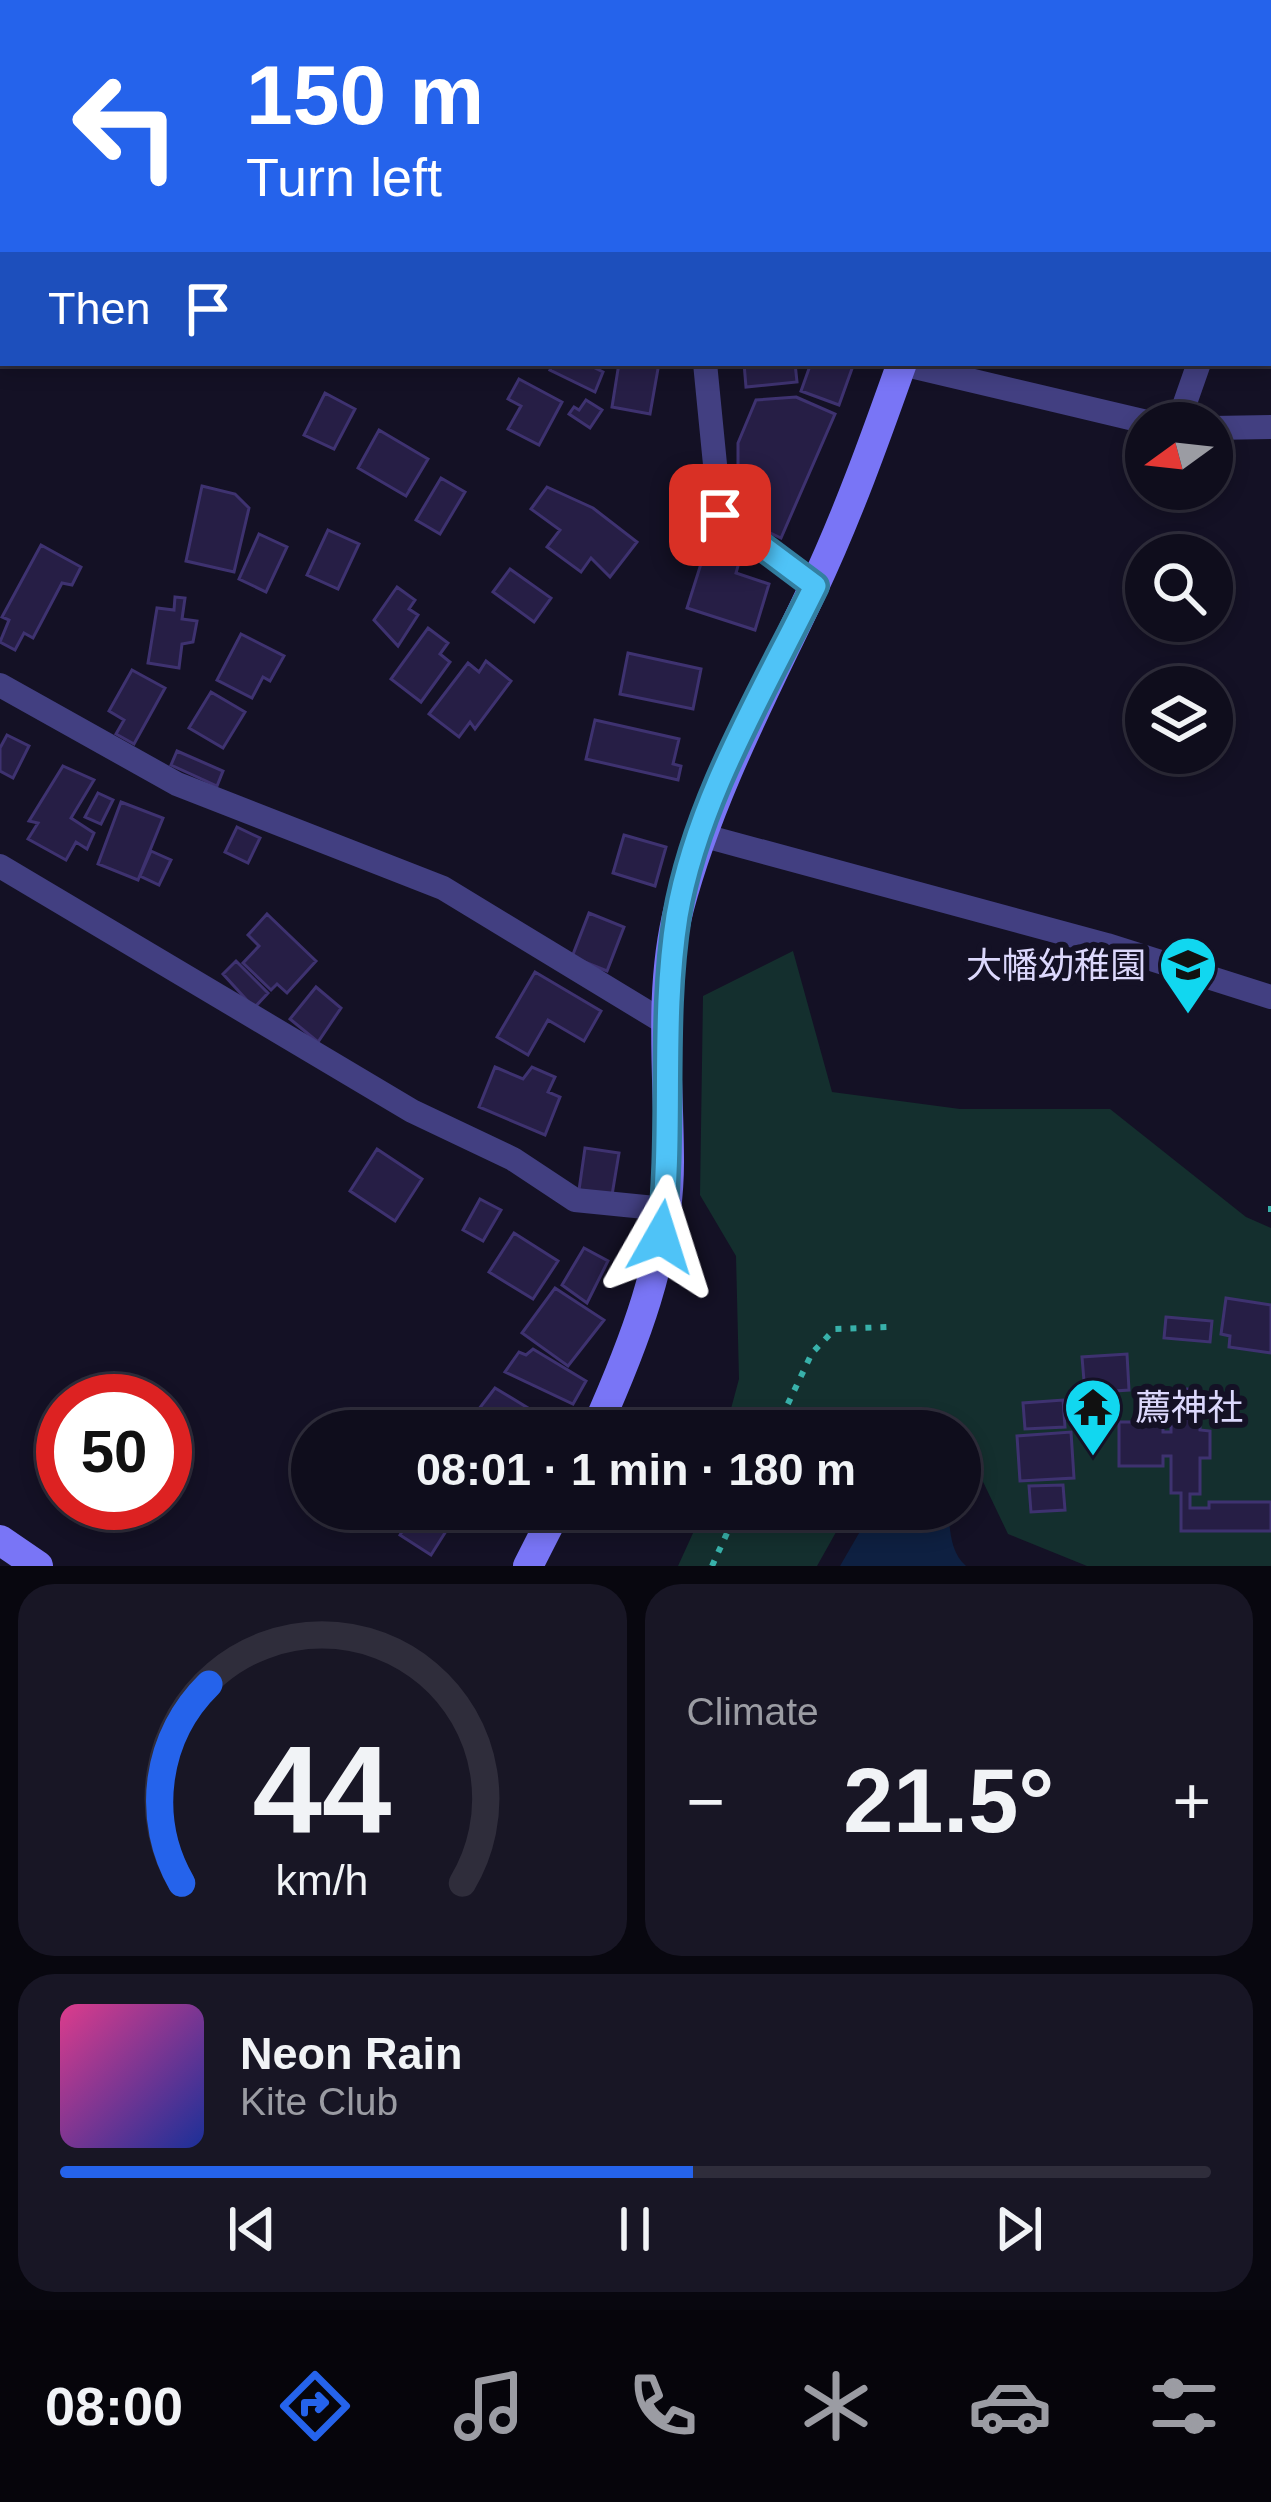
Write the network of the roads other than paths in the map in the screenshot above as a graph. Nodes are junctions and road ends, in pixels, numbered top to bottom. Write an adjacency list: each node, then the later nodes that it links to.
1 (705, 366): 9 (street)
2 (901, 366): 9 (main road)
3 (914, 366): 6 (street)
4 (1197, 366): 5 (street)
5 (1185, 402)
6 (1125, 417)
7 (1271, 427): 8 (street)
8 (1233, 428)
9 (815, 586): 11 (main road)
10 (0, 685): 14 (street)
11 (701, 835): 13 (street); 14 (main road)
12 (0, 866): 15 (street)
13 (1271, 997)
14 (668, 1024): 15 (main road)
15 (664, 1209): 16 (main road)
16 (603, 1410)
17 (546, 1530): 20 (main road)
18 (0, 1540): 19 (main road)
19 (38, 1566)
20 (528, 1566)

